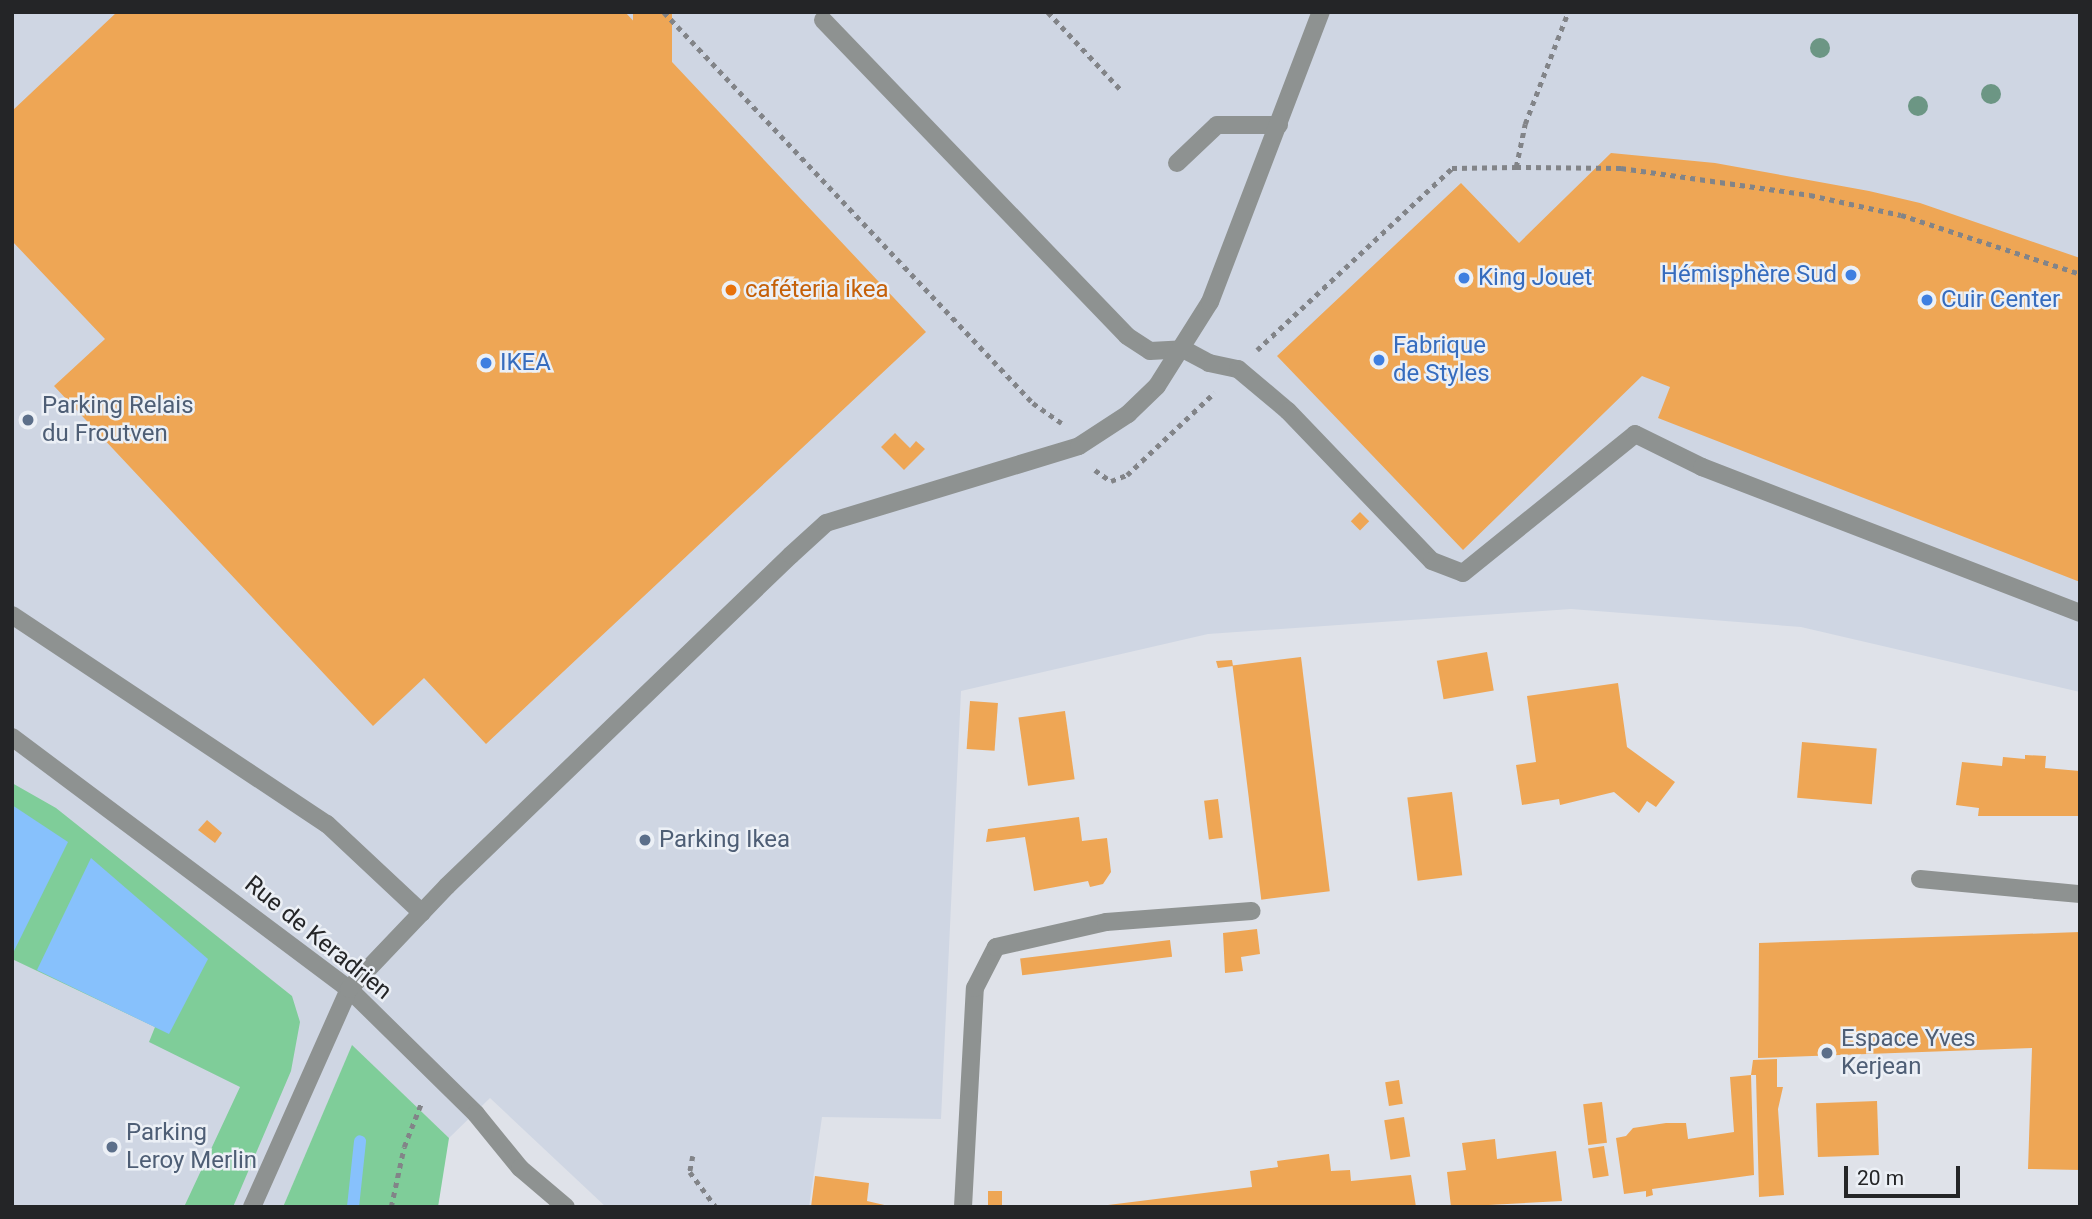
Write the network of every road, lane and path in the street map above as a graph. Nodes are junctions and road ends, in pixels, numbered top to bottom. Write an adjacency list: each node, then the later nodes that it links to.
1 (664, 12): 13 (path)
2 (1048, 12): 6 (path)
3 (1321, 12): 7 (street)
4 (1568, 12): 9 (path)
5 (823, 20): 11 (street)
6 (1122, 91)
7 (1279, 125): 8 (street); 11 (street)
8 (1177, 163)
9 (1516, 167): 10 (path); 12 (path)
10 (2080, 274)
11 (1183, 349): 12 (street); 13 (street)
12 (1238, 369): 13 (path); 14 (street)
13 (1079, 446): 20 (street)
14 (2080, 613)
15 (12, 615): 20 (street)
16 (12, 737): 21 (street, Rue de Keradrien)
17 (1920, 880): 18 (street)
18 (2080, 894)
19 (1252, 911): 28 (street)
20 (422, 913): 21 (street)
21 (348, 989): 22 (street, Rue de Keradrien); 24 (street)
22 (434, 1071): 25 (path); 26 (street, Rue de Keradrien)
23 (693, 1156): 27 (path)
24 (253, 1207)
25 (391, 1207)
26 (566, 1207)
27 (716, 1207)
28 (963, 1207)

